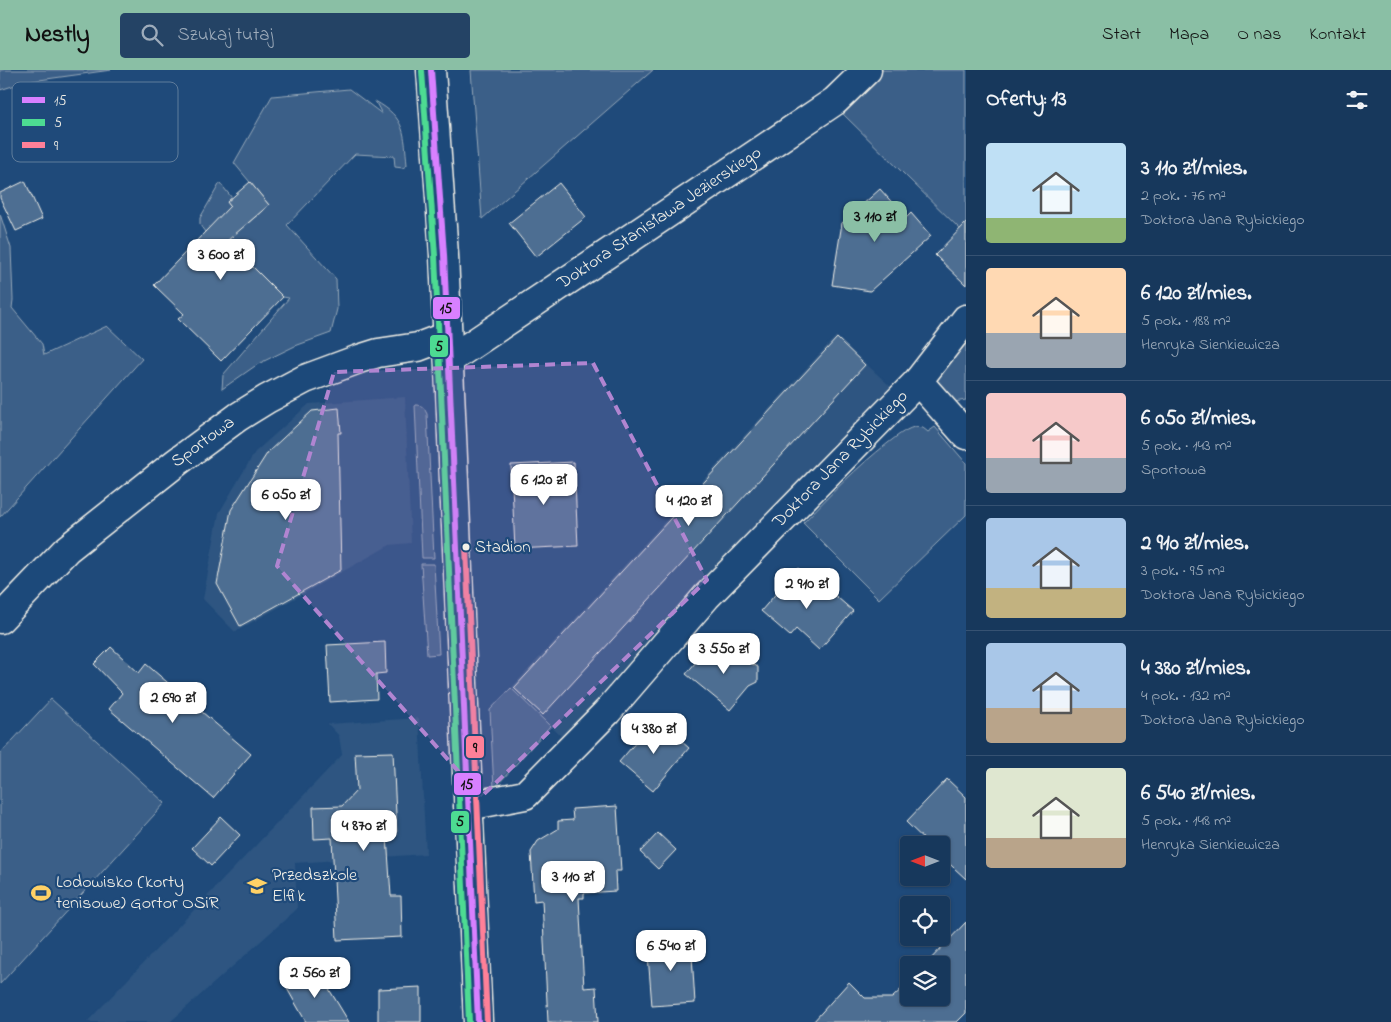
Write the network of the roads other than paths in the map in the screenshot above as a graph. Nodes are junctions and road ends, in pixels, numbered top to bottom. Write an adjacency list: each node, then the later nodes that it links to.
1 (431, 70): 4 (street)
2 (867, 70): 4 (street, Doktora Stanisława Jezierskiego)
3 (966, 319): 5 (street, Doktora Jana Rybickiego)
4 (448, 348): 7 (street, Sportowa); 8 (street)
5 (918, 381): 6 (street); 8 (street, Doktora Jana Rybickiego)
6 (966, 435)
7 (0, 619)
8 (468, 806): 9 (street)
9 (478, 1022)

